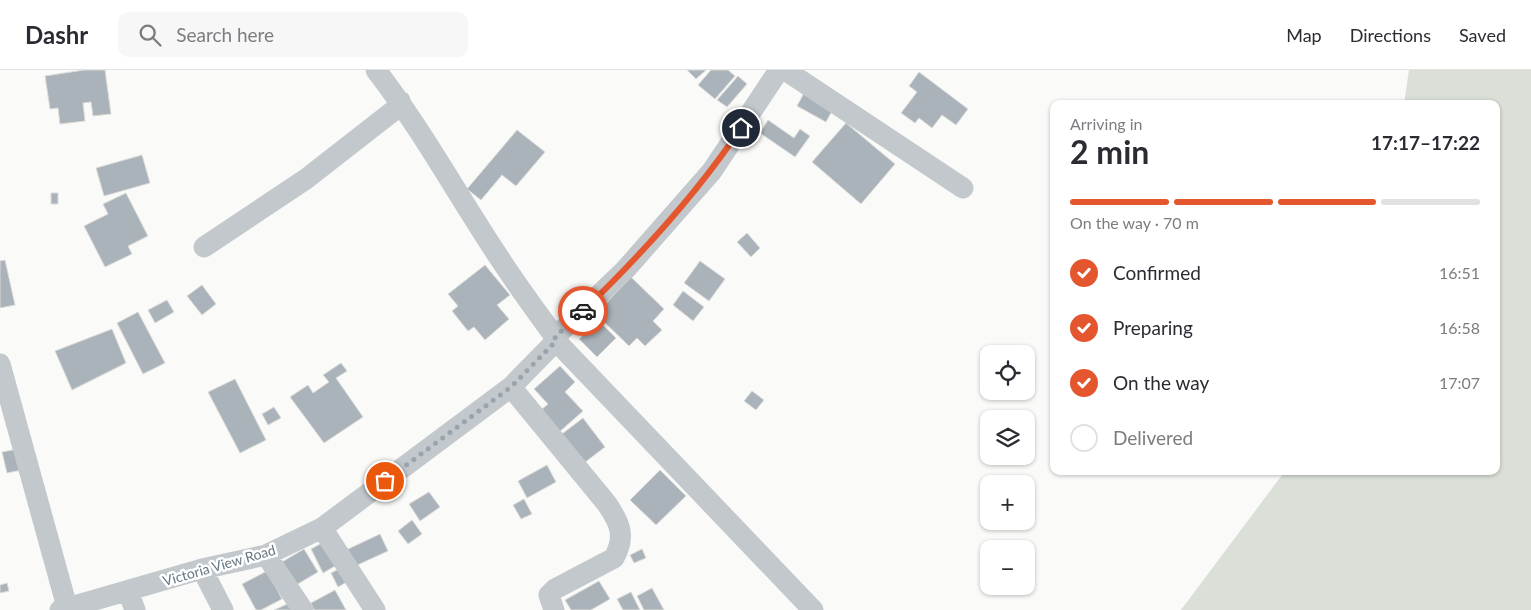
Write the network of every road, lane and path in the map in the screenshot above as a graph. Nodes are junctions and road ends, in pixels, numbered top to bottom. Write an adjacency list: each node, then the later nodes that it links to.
1 (376, 70): 4 (street)
2 (779, 70): 7 (street, Victoria View Road)
3 (785, 70): 5 (street)
4 (400, 101): 6 (street); 7 (street)
5 (963, 188)
6 (204, 246)
7 (556, 339): 9 (street, Victoria View Road); 19 (street)
8 (0, 364): 14 (street)
9 (511, 387): 10 (street, Victoria View Road); 18 (street)
10 (322, 528): 11 (street, Victoria View Road); 17 (street)
11 (266, 555): 12 (street, Victoria View Road); 16 (street)
12 (202, 569): 13 (street, Victoria View Road); 15 (street)
13 (132, 601): 14 (street, Victoria View Road)
14 (64, 609)
15 (223, 610)
16 (303, 610)
17 (375, 610)
18 (554, 610)
19 (813, 610)

